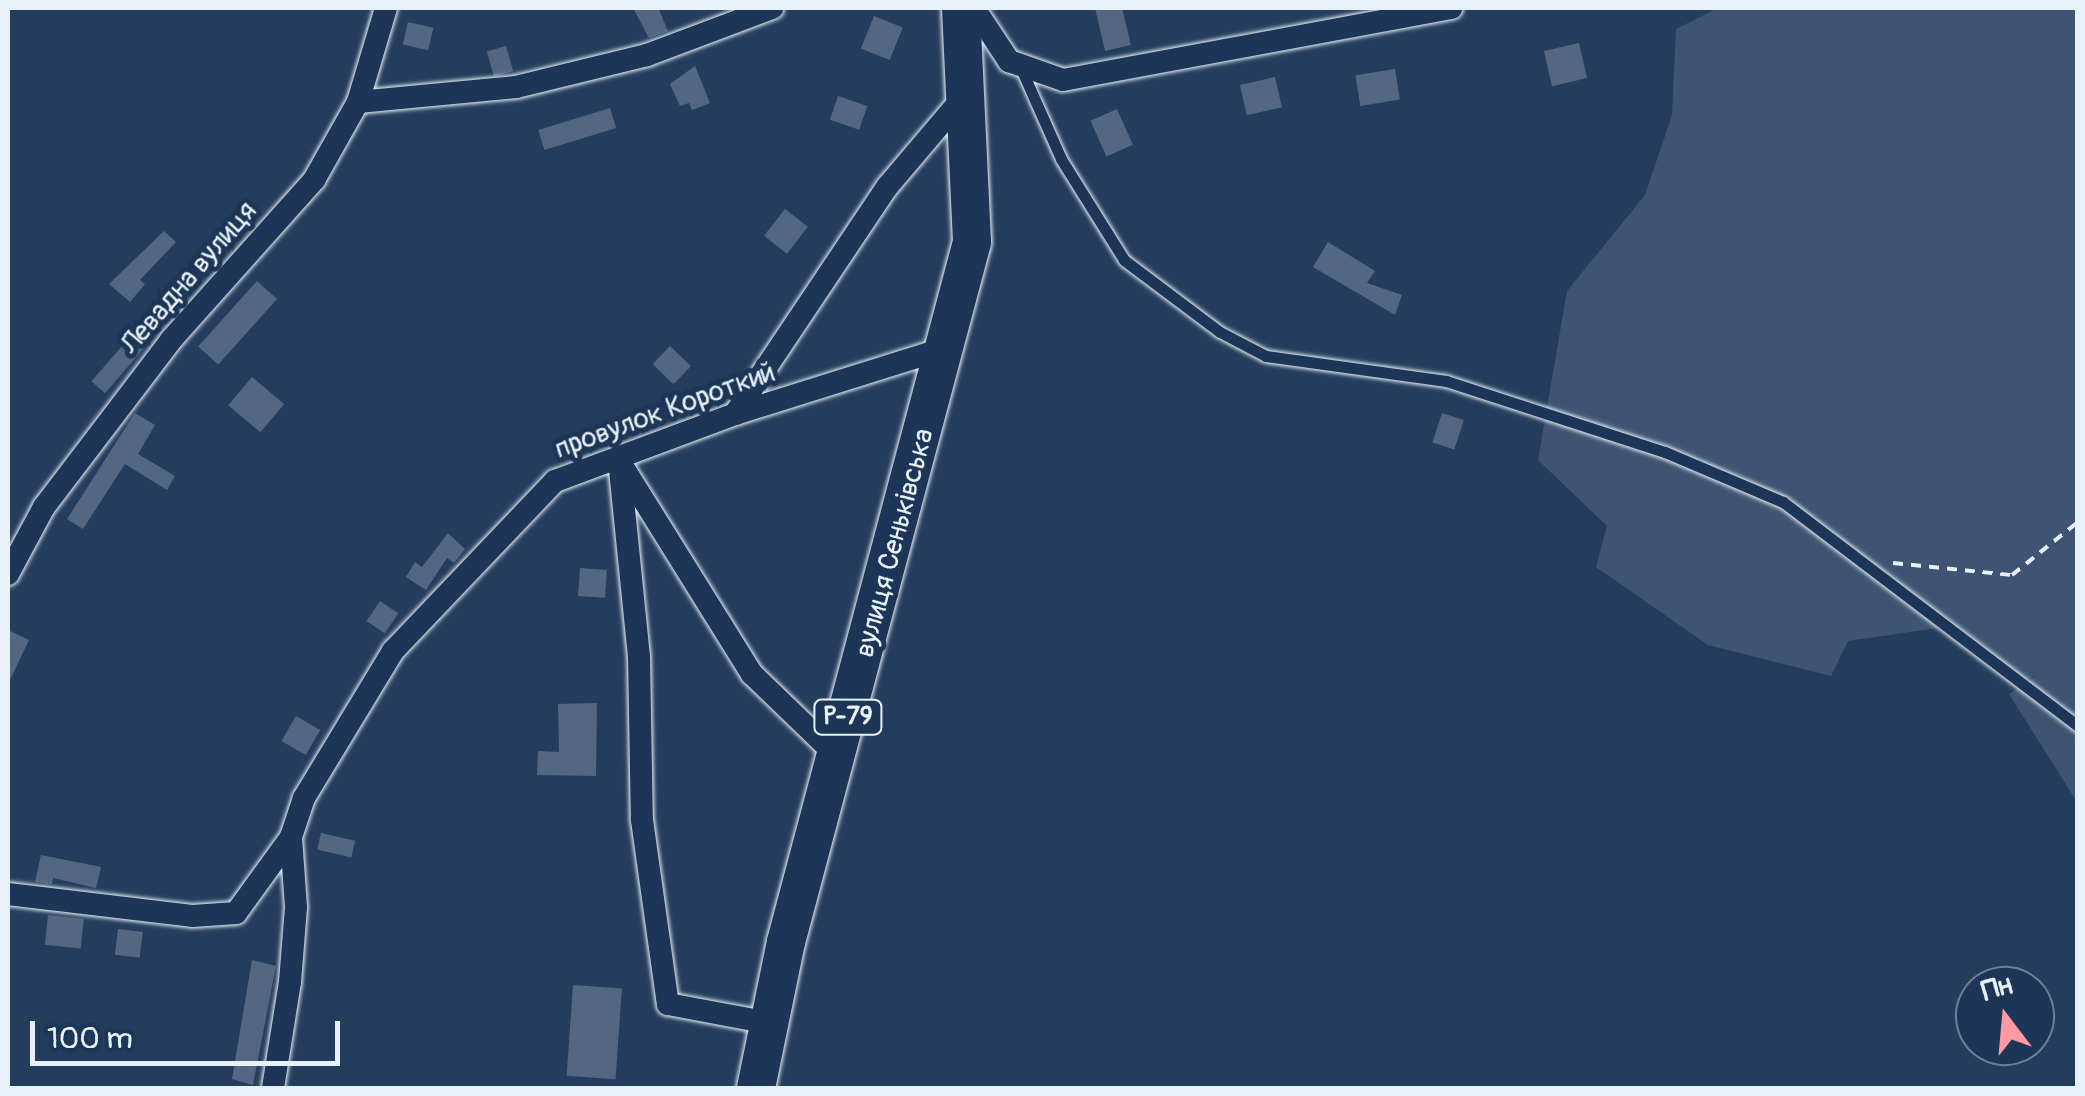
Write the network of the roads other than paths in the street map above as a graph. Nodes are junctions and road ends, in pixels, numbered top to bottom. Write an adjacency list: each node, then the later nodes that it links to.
1 (772, 8): 8 (street)
2 (961, 8): 7 (main road, Р-79)
3 (974, 8): 6 (street)
4 (1451, 8): 6 (street)
5 (378, 11): 8 (street, Левадна вулиця)
6 (1018, 64): 13 (lane)
7 (968, 92): 9 (main road, Р-79); 10 (street)
8 (358, 102): 12 (street, Левадна вулиця)
9 (949, 347): 10 (street, провулок Короткий); 14 (main road, вулиця Сенькiвська / Р-79)
10 (735, 414): 11 (street, провулок Короткий)
11 (619, 460): 14 (street); 15 (street, провулок Короткий); 17 (street)
12 (8, 574)
13 (2078, 726)
14 (837, 756): 17 (main road, вулиця Сенькiвська / Р-79)
15 (291, 838): 16 (street); 18 (street, провулок Короткий)
16 (8, 894)
17 (770, 1023): 19 (main road, вулиця Сенькiвська / Р-79)
18 (273, 1088)
19 (756, 1088)

